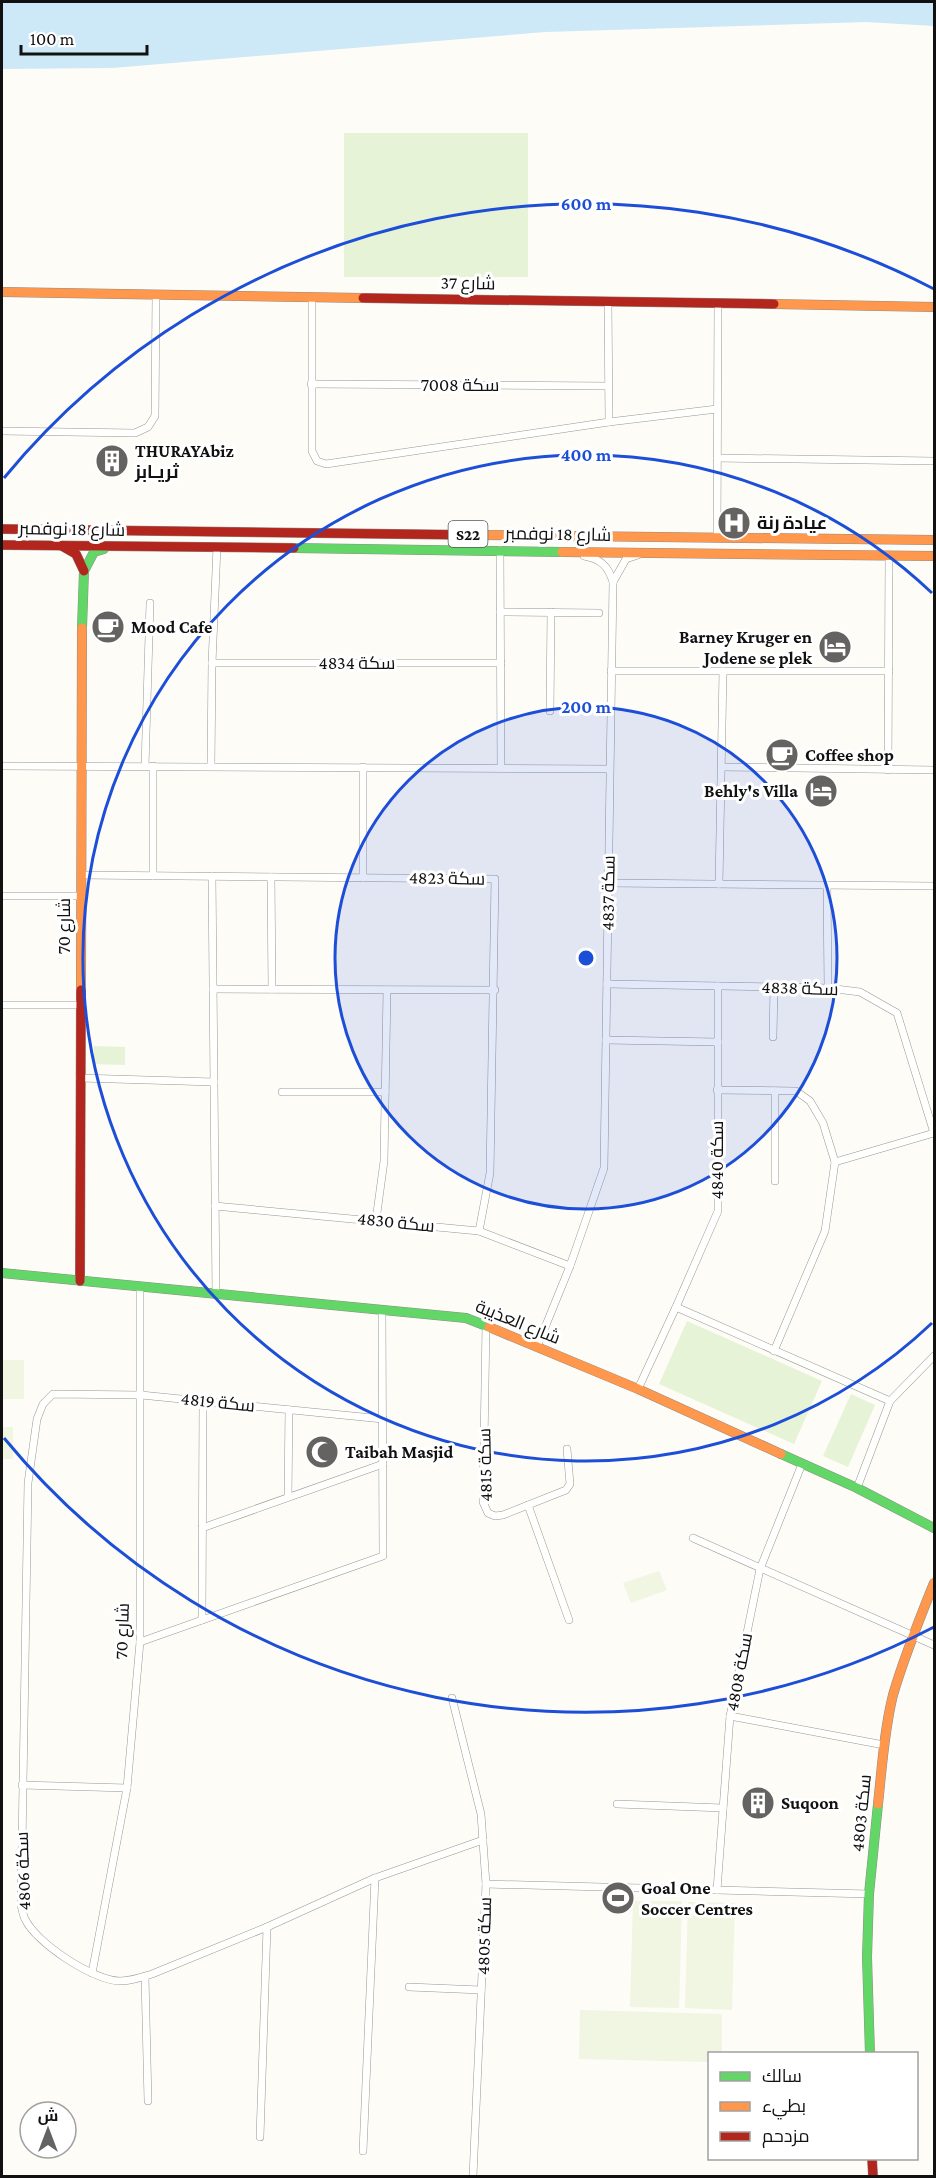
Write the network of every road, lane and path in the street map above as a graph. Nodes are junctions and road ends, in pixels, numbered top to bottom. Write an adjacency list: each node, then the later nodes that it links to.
1 (2, 292): 2 (street, شارع 37)
2 (156, 295): 3 (street, شارع 37); 11 (street)
3 (312, 297): 4 (street, شارع 37); 7 (street)
4 (608, 302): 5 (street, شارع 37); 8 (street)
5 (718, 304): 6 (street, شارع 37); 9 (street)
6 (934, 307)
7 (311, 384): 8 (street, سكة 7008); 10 (street)
8 (608, 386): 10 (street)
9 (717, 409): 10 (street); 12 (street)
10 (609, 423)
11 (2, 431)
12 (717, 458): 13 (street); 15 (street)
13 (934, 461)
14 (2, 528): 15 (street, شارع 18 نوفمبر / S22)
15 (717, 538): 16 (street, شارع 18 نوفمبر / S22)
16 (934, 540)
17 (2, 545): 18 (street, شارع 18 نوفمبر / S22)
18 (62, 546): 19 (street, شارع 18 نوفمبر / S22); 26 (street)
19 (121, 546): 20 (street, شارع 18 نوفمبر / S22); 26 (street)
20 (217, 546): 21 (street, شارع 18 نوفمبر / S22); 32 (street)
21 (500, 550): 22 (street, شارع 18 نوفمبر / S22); 29 (street)
22 (569, 552): 23 (street, شارع 18 نوفمبر / S22); 27 (street)
23 (646, 552): 24 (street, شارع 18 نوفمبر / S22); 27 (street)
24 (889, 556): 25 (street, شارع 18 نوفمبر / S22); 36 (street)
25 (932, 557)
26 (84, 571): 39 (street, شارع 70)
27 (613, 582): 34 (street, سكة 4837)
28 (150, 603): 40 (street)
29 (500, 612): 30 (street); 33 (street)
30 (551, 612): 31 (street); 37 (street)
31 (599, 614)
32 (212, 663): 33 (street, سكة 4834); 42 (street)
33 (501, 663): 45 (street)
34 (611, 671): 35 (street); 46 (street, سكة 4837)
35 (723, 671): 36 (street); 44 (street)
36 (889, 671): 47 (street)
37 (550, 711)
38 (2, 766): 39 (street)
39 (81, 766): 40 (street); 49 (street, شارع 70)
40 (145, 766): 41 (street)
41 (153, 766): 42 (street); 50 (street)
42 (212, 766): 43 (street)
43 (363, 767): 45 (street); 53 (street)
44 (722, 767): 47 (street); 55 (street)
45 (501, 768): 46 (street)
46 (609, 769): 54 (street, سكة 4837)
47 (888, 770): 48 (street)
48 (934, 770)
49 (81, 875): 50 (street, سكة 4823); 59 (street, شارع 70)
50 (153, 876): 51 (street, سكة 4823)
51 (212, 876): 52 (street, سكة 4823); 64 (street)
52 (271, 877): 53 (street, سكة 4823); 65 (street)
53 (363, 878): 67 (street, سكة 4823)
54 (609, 883): 55 (street); 60 (street, سكة 4837)
55 (719, 884): 56 (street)
56 (826, 885): 57 (street); 63 (street)
57 (934, 886)
58 (2, 896): 59 (street)
59 (81, 896): 69 (street, شارع 70)
60 (607, 984): 61 (street, سكة 4838); 71 (street, سكة 4837)
61 (718, 986): 62 (street, سكة 4838); 72 (street, سكة 4840)
62 (774, 987): 63 (street, سكة 4838); 70 (street)
63 (828, 988): 79 (street, سكة 4838)
64 (213, 989): 65 (street); 74 (street)
65 (272, 989): 66 (street)
66 (387, 990): 67 (street); 78 (street)
67 (495, 990): 84 (street, سكة 4823)
68 (2, 1005): 69 (street)
69 (81, 1005): 73 (street, شارع 70)
70 (773, 1037)
71 (606, 1040): 72 (street); 85 (street, سكة 4837)
72 (718, 1042): 75 (street, سكة 4840)
73 (81, 1078): 74 (street); 87 (street, شارع 70)
74 (214, 1082): 82 (street)
75 (717, 1090): 76 (street); 90 (street, سكة 4840)
76 (775, 1091): 80 (street); 81 (street)
77 (282, 1092): 78 (street)
78 (385, 1092): 83 (street)
79 (934, 1133): 80 (street)
80 (835, 1162): 94 (street)
81 (775, 1181)
82 (215, 1206): 83 (street, سكة 4830); 89 (street)
83 (376, 1220): 84 (street, سكة 4830)
84 (479, 1231): 85 (street, سكة 4830)
85 (570, 1266): 93 (street, سكة 4837)
86 (2, 1273): 87 (street, شارع العذيبة)
87 (80, 1281): 88 (street, شارع العذيبة)
88 (140, 1287): 89 (street, شارع العذيبة); 98 (street, شارع 70)
89 (216, 1294): 91 (street, شارع العذيبة)
90 (676, 1307): 94 (street); 96 (street, سكة 4840)
91 (382, 1310): 92 (street, شارع العذيبة); 102 (street)
92 (486, 1325): 93 (street, شارع العذيبة); 108 (street, سكة 4815)
93 (537, 1347): 96 (street, شارع العذيبة)
94 (774, 1351): 100 (street)
95 (934, 1356): 100 (street)
96 (638, 1389): 105 (street, شارع العذيبة)
97 (53, 1394): 98 (street, سكة 4819); 124 (street, سكة 4806)
98 (141, 1395): 99 (street, سكة 4819); 119 (street, شارع 70)
99 (203, 1401): 101 (street, سكة 4819); 111 (street)
100 (890, 1401): 106 (street)
101 (290, 1410): 102 (street, سكة 4819); 107 (street)
102 (383, 1419): 104 (street)
103 (567, 1449): 108 (street, سكة 4815)
104 (383, 1464): 107 (street); 116 (street)
105 (802, 1464): 106 (street, شارع العذيبة); 114 (street, سكة 4808)
106 (857, 1488): 109 (street, شارع العذيبة)
107 (288, 1496): 111 (street)
108 (528, 1505): 117 (street)
109 (918, 1518): 110 (street, شارع العذيبة); 112 (street, شارع العذيبة)
110 (934, 1519)
111 (202, 1528): 116 (street)
112 (934, 1528)
113 (693, 1538): 114 (street)
114 (760, 1569): 118 (street); 122 (street, سكة 4808)
115 (934, 1583): 118 (street, سكة 4803)
116 (202, 1620): 119 (street)
117 (569, 1620)
118 (912, 1636): 120 (street); 123 (street, سكة 4803)
119 (140, 1642): 125 (street, شارع 70)
120 (934, 1645)
121 (452, 1698): 128 (street, سكة 4805)
122 (730, 1716): 123 (street); 127 (street, سكة 4808)
123 (884, 1745): 132 (street, سكة 4803)
124 (22, 1785): 125 (street); 134 (street, سكة 4806)
125 (127, 1788): 134 (street, شارع 70)
126 (617, 1804): 127 (street)
127 (723, 1808): 131 (street, سكة 4808)
128 (483, 1840): 129 (street, سكة 4806); 130 (street, سكة 4805)
129 (375, 1878): 133 (street, سكة 4806); 141 (street)
130 (486, 1884): 131 (street); 137 (street, سكة 4805)
131 (717, 1890): 132 (street)
132 (869, 1894): 138 (street, سكة 4803)
133 (267, 1927): 135 (street, سكة 4806); 140 (street)
134 (92, 1973): 135 (street, سكة 4806)
135 (145, 1977): 139 (street)
136 (409, 1987): 137 (street)
137 (482, 1990): 143 (street, سكة 4805)
138 (870, 2052)
139 (148, 2101)
140 (260, 2137)
141 (363, 2151)
142 (872, 2160): 144 (street)
143 (473, 2176)
144 (873, 2176)

